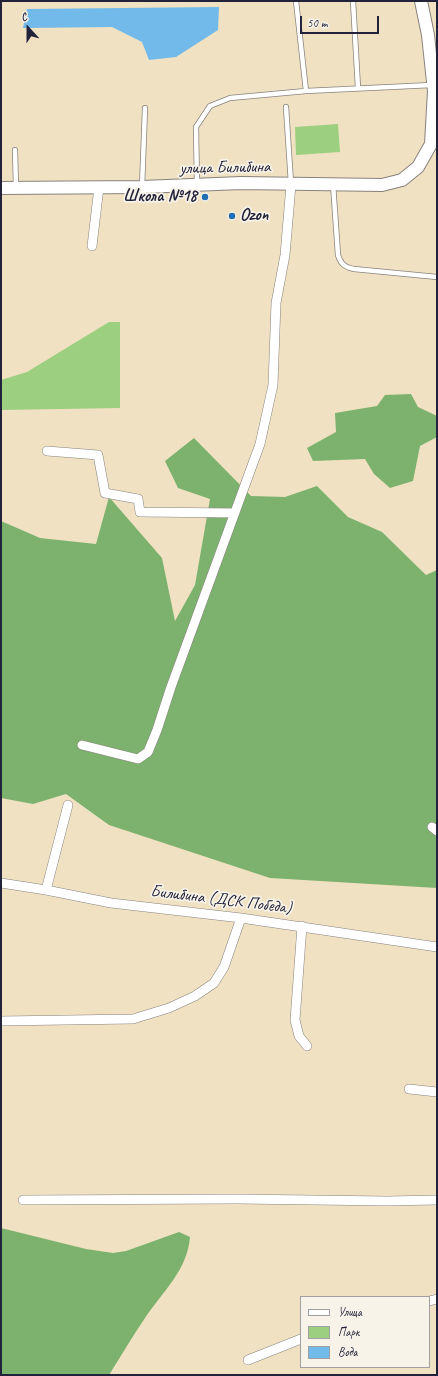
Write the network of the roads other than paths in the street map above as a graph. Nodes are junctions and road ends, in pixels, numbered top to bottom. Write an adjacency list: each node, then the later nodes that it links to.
1 (296, 1): 6 (lane)
2 (353, 1): 5 (lane)
3 (421, 1): 4 (main road, улица Билибина)
4 (433, 85): 5 (lane); 9 (main road, улица Билибина)
5 (358, 88): 6 (lane)
6 (306, 91): 11 (lane)
7 (286, 107): 13 (lane)
8 (145, 108): 15 (lane)
9 (434, 145): 12 (main road, улица Билибина)
10 (15, 150): 17 (lane)
11 (197, 184): 13 (main road, улица Билибина); 15 (main road, улица Билибина)
12 (332, 184): 13 (main road, улица Билибина); 19 (lane)
13 (291, 185): 21 (street)
14 (99, 187): 15 (main road, улица Билибина); 17 (main road, улица Билибина); 18 (street)
15 (142, 187)
16 (1, 188): 17 (main road, улица Билибина)
17 (16, 188)
18 (92, 246)
19 (437, 277)
20 (47, 451): 21 (street)
21 (235, 513): 22 (street)
22 (82, 745)
23 (68, 804): 25 (street)
24 (1, 883): 25 (street, Билибина (ДСК Победа))
25 (46, 890): 26 (street, Билибина (ДСК Победа))
26 (241, 918): 27 (street, Билибина (ДСК Победа)); 29 (street)
27 (302, 926): 28 (street, Билибина (ДСК Победа)); 30 (street)
28 (437, 947)
29 (1, 1021)
30 (307, 1046)
31 (409, 1089): 32 (street)
32 (437, 1092)
33 (23, 1200): 34 (street)
34 (437, 1200)
35 (300, 1339): 36 (street)
36 (248, 1360)

